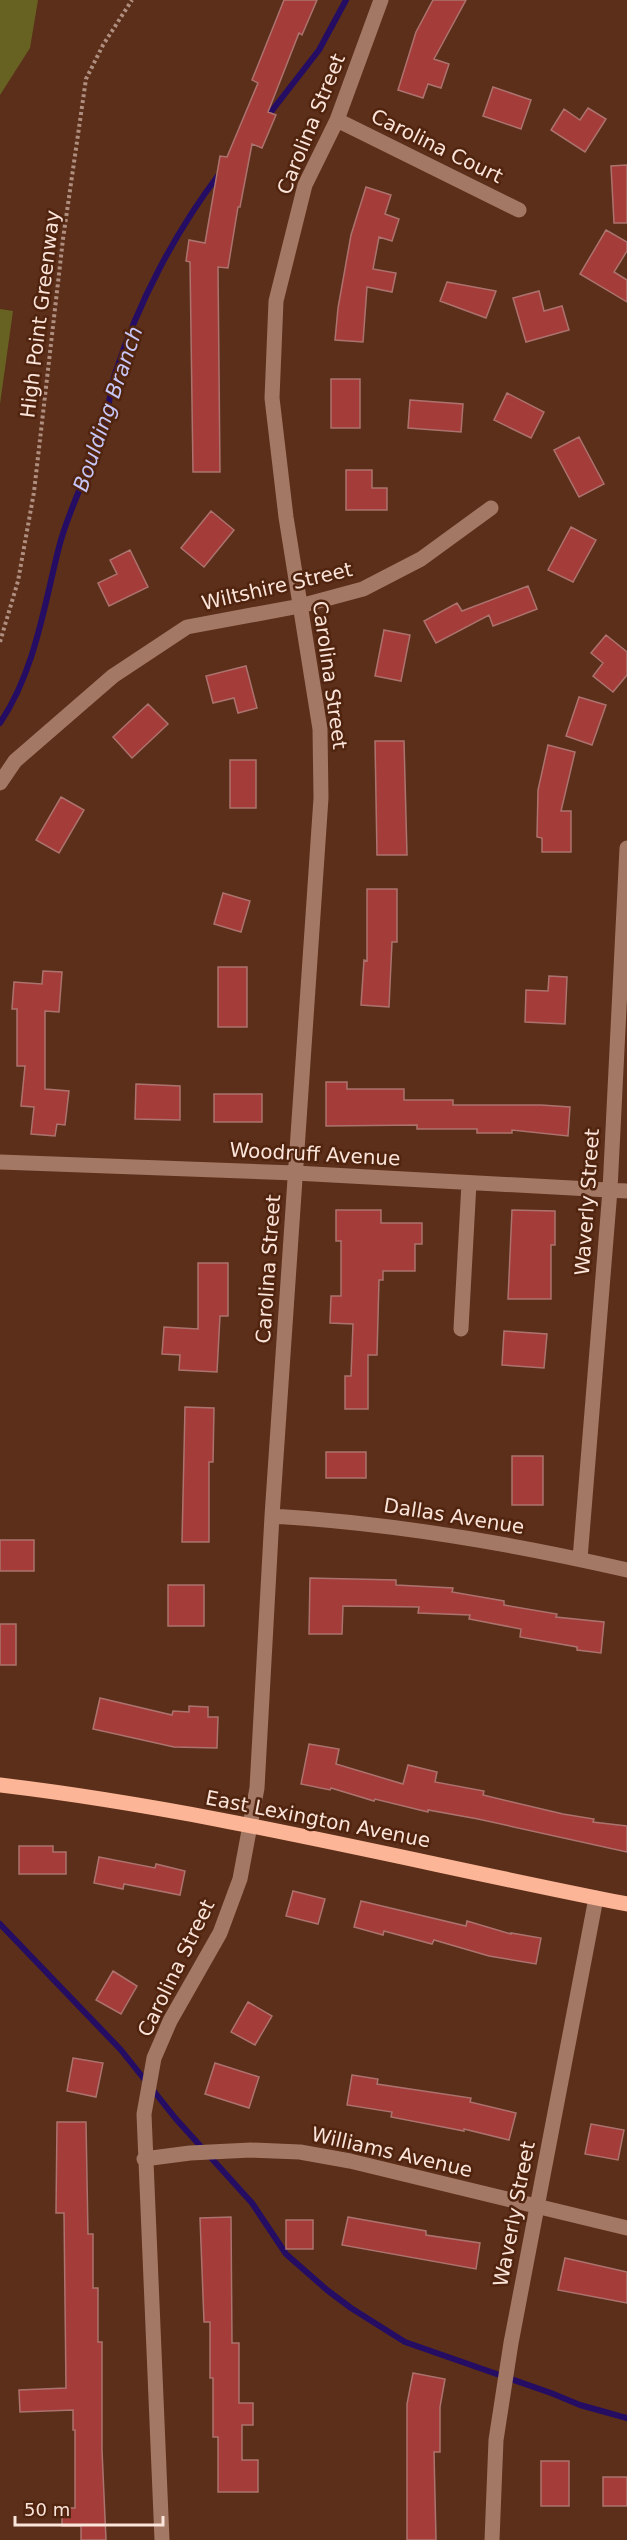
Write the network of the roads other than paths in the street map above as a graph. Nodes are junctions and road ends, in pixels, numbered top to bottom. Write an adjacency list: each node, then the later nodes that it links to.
1 (381, 0): 2 (street, Carolina Street)
2 (337, 120): 3 (street, Carolina Court); 5 (street, Carolina Street)
3 (519, 210)
4 (490, 508): 5 (street, Wiltshire Street)
5 (300, 606): 6 (street, Wiltshire Street); 9 (street, Carolina Street)
6 (0, 783)
7 (627, 848): 11 (street, Waverly Street)
8 (0, 1162): 9 (street, Woodruff Avenue)
9 (295, 1173): 10 (street, Woodruff Avenue); 14 (street, Carolina Street)
10 (470, 1183): 11 (street, Woodruff Avenue); 13 (street)
11 (610, 1190): 12 (street, Woodruff Avenue); 15 (street, Waverly Street)
12 (627, 1191)
13 (461, 1329)
14 (272, 1516): 15 (street, Dallas Avenue); 18 (street, Carolina Street)
15 (580, 1559): 16 (street, Dallas Avenue)
16 (627, 1570)
17 (0, 1785): 18 (main road, East Lexington Avenue)
18 (252, 1826): 19 (main road, East Lexington Avenue); 21 (street, Carolina Street)
19 (596, 1898): 20 (main road, East Lexington Avenue); 22 (street, Waverly Street)
20 (627, 1904)
21 (144, 2159): 22 (street, Williams Avenue); 24 (street, Carolina Street)
22 (537, 2207): 23 (street, Williams Avenue); 25 (street, Waverly Street)
23 (627, 2228)
24 (162, 2540)
25 (492, 2540)

